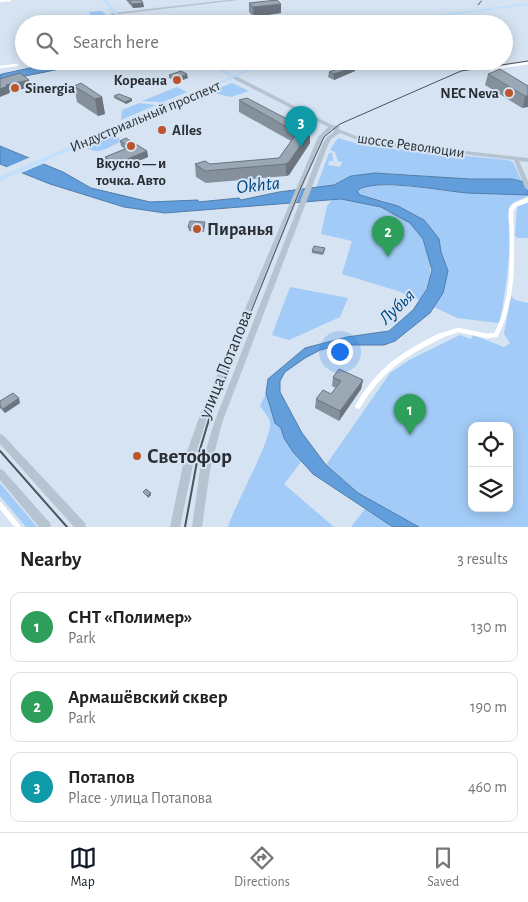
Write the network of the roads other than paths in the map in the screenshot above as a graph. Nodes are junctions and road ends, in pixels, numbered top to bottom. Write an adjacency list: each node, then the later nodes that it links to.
1 (10, 0): 4 (street)
2 (104, 0): 6 (main road)
3 (238, 0): 6 (street)
4 (0, 1)
5 (528, 5): 7 (main road); 8 (main road)
6 (114, 14)
7 (444, 15)
8 (451, 15)
9 (528, 63): 11 (street)
10 (15, 65): 12 (street)
11 (513, 65)
12 (0, 67)
13 (221, 70): 18 (main road, шоссе Революции)
14 (223, 70): 18 (main road, шоссе Революции)
15 (245, 70): 18 (main road, Индустриальный проспект)
16 (248, 70): 18 (main road, Индустриальный проспект)
17 (491, 70): 19 (street)
18 (233, 76): 20 (street, шоссе Революции); 23 (main road, Индустриальный проспект)
19 (500, 76)
20 (336, 129): 21 (street, шоссе Революции); 36 (street, улица Потапова); 37 (street, улица Потапова)
21 (518, 159): 22 (street, шоссе Революции); 26 (street)
22 (528, 159)
23 (13, 171): 24 (main road); 25 (main road)
24 (0, 173)
25 (0, 179)
26 (526, 180): 27 (street)
27 (528, 188)
28 (528, 200): 29 (street)
29 (358, 406)
30 (0, 438): 35 (street)
31 (0, 473): 34 (street)
32 (0, 505): 33 (street)
33 (18, 527)
34 (46, 527)
35 (81, 527)
36 (175, 527)
37 (197, 527)

